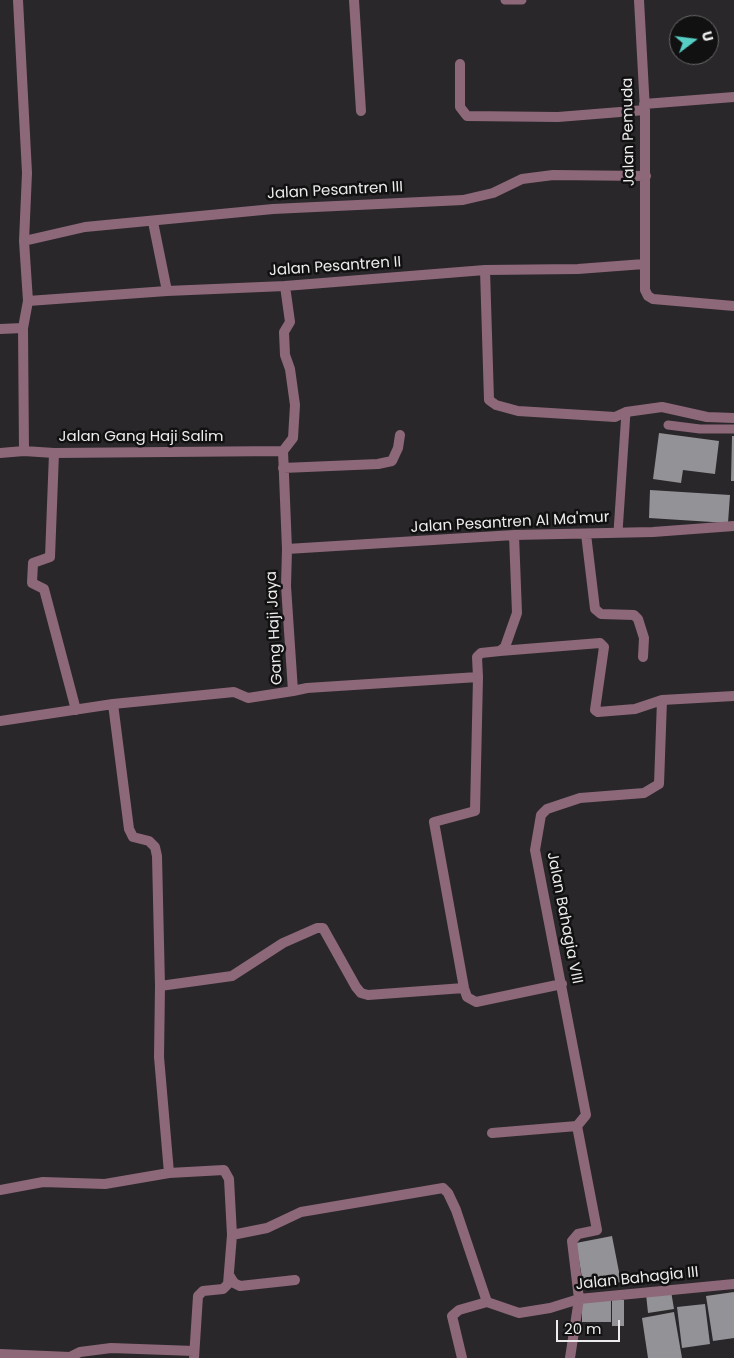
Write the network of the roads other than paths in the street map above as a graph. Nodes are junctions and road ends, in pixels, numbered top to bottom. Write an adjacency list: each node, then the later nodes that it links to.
1 (18, 0): 12 (street)
2 (354, 0): 9 (street)
3 (505, 0): 4 (lane)
4 (522, 0)
5 (639, 0): 8 (street, Jalan Pemuda)
6 (460, 64): 8 (street)
7 (734, 97): 8 (street)
8 (645, 107): 10 (street, Jalan Pemuda)
9 (361, 111)
10 (646, 176): 11 (street, Jalan Pesantren III); 13 (street, Jalan Pemuda)
11 (153, 222): 12 (street, Jalan Pesantren III); 16 (street)
12 (24, 241): 17 (street)
13 (644, 264): 14 (street, Jalan Pesantren II); 18 (street, Jalan Pemuda)
14 (485, 270): 15 (street, Jalan Pesantren II); 21 (street)
15 (285, 286): 16 (street, Jalan Pesantren II); 27 (street)
16 (167, 291): 17 (street, Jalan Pesantren II)
17 (28, 301): 20 (street)
18 (734, 306)
19 (0, 328): 20 (street)
20 (23, 328): 26 (street)
21 (626, 412): 22 (street); 32 (lane)
22 (734, 418)
23 (668, 424): 24 (lane)
24 (734, 429)
25 (400, 435): 30 (street)
26 (24, 451): 28 (street, Jalan Gang Haji Salim); 29 (street, Jalan Gang Haji Salim)
27 (283, 451): 28 (street, Jalan Gang Haji Salim); 30 (street, Gang Haji Jaya)
28 (54, 453): 43 (street)
29 (0, 454)
30 (284, 468): 35 (street, Gang Haji Jaya)
31 (734, 526): 32 (street, Jalan Pesantren Al Ma'mur)
32 (618, 532): 33 (street, Jalan Pesantren Al Ma'mur)
33 (586, 534): 34 (street, Jalan Pesantren Al Ma'mur); 37 (street)
34 (514, 535): 35 (street, Jalan Pesantren Al Ma'mur); 36 (street)
35 (287, 549): 39 (street, Gang Haji Jaya)
36 (500, 651): 38 (street); 41 (street)
37 (643, 657)
38 (478, 677): 39 (street, Gang Haji Jaya); 47 (street)
39 (293, 691): 42 (street)
40 (734, 696): 41 (street)
41 (662, 700): 45 (street, Jalan Bahagia VIII)
42 (113, 704): 43 (street); 46 (street)
43 (76, 710): 44 (street)
44 (0, 721)
45 (562, 984): 47 (street); 48 (street, Jalan Bahagia VIII)
46 (160, 986): 47 (street); 50 (street)
47 (464, 988)
48 (577, 1126): 49 (street); 56 (street, Jalan Bahagia VIII)
49 (492, 1133)
50 (169, 1173): 51 (street); 52 (street)
51 (0, 1190)
52 (232, 1235): 53 (street); 57 (street)
53 (229, 1275): 54 (street); 59 (street)
54 (295, 1280)
55 (734, 1284): 56 (street, Jalan Bahagia III)
56 (579, 1299): 57 (street, Jalan Bahagia III); 61 (street)
57 (487, 1302): 60 (street)
58 (0, 1354): 59 (street)
59 (194, 1355)
60 (462, 1358)
61 (570, 1358)

